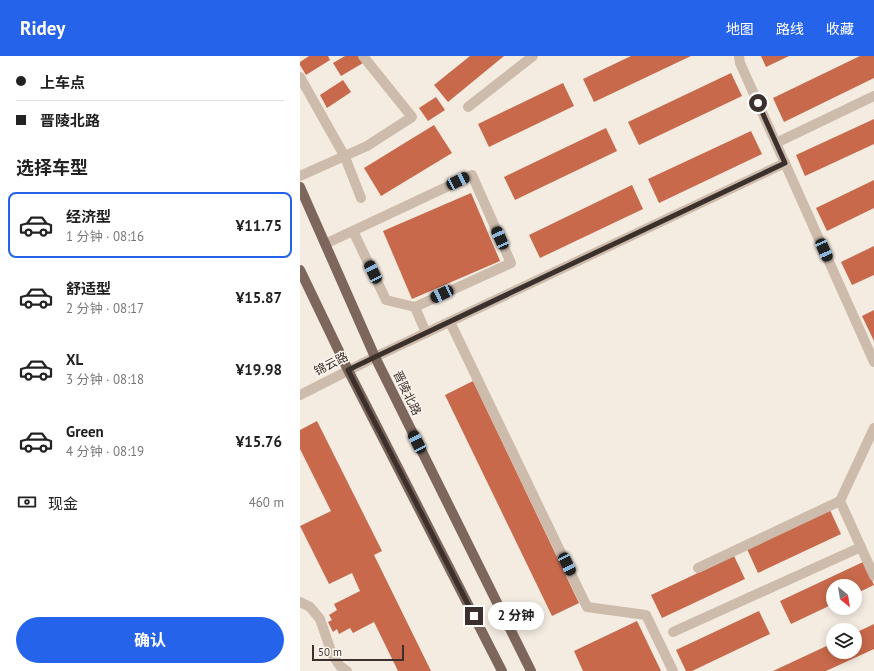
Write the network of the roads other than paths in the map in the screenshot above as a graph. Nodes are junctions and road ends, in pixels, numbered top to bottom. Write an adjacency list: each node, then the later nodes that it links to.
1 (363, 56): 8 (street)
2 (533, 56): 6 (street)
3 (739, 56): 7 (street)
4 (300, 77): 8 (street)
5 (874, 96): 7 (street)
6 (468, 107)
7 (776, 143): 9 (street)
8 (345, 157): 10 (street); 12 (street)
9 (785, 163): 17 (street, 锦云路); 20 (street)
10 (300, 176)
11 (300, 187): 14 (main road, 晋陵北路)
12 (361, 198)
13 (353, 231): 14 (street); 16 (street); 16 (street)
14 (325, 244): 19 (main road, 晋陵北路)
15 (300, 270): 21 (main road)
16 (415, 307): 18 (street)
17 (450, 322): 18 (street, 锦云路); 33 (street)
18 (426, 333): 19 (street, 锦云路)
19 (375, 357): 21 (street, 锦云路); 32 (main road, 晋陵北路)
20 (874, 362)
21 (348, 370): 22 (street, 锦云路); 31 (main road)
22 (300, 394)
23 (874, 428): 24 (street)
24 (840, 501): 25 (street); 26 (street)
25 (861, 547): 27 (street); 29 (street)
26 (698, 568)
27 (874, 576)
28 (300, 602): 30 (street)
29 (673, 632)
30 (347, 671)
31 (502, 671)
32 (531, 671)
33 (673, 671)

